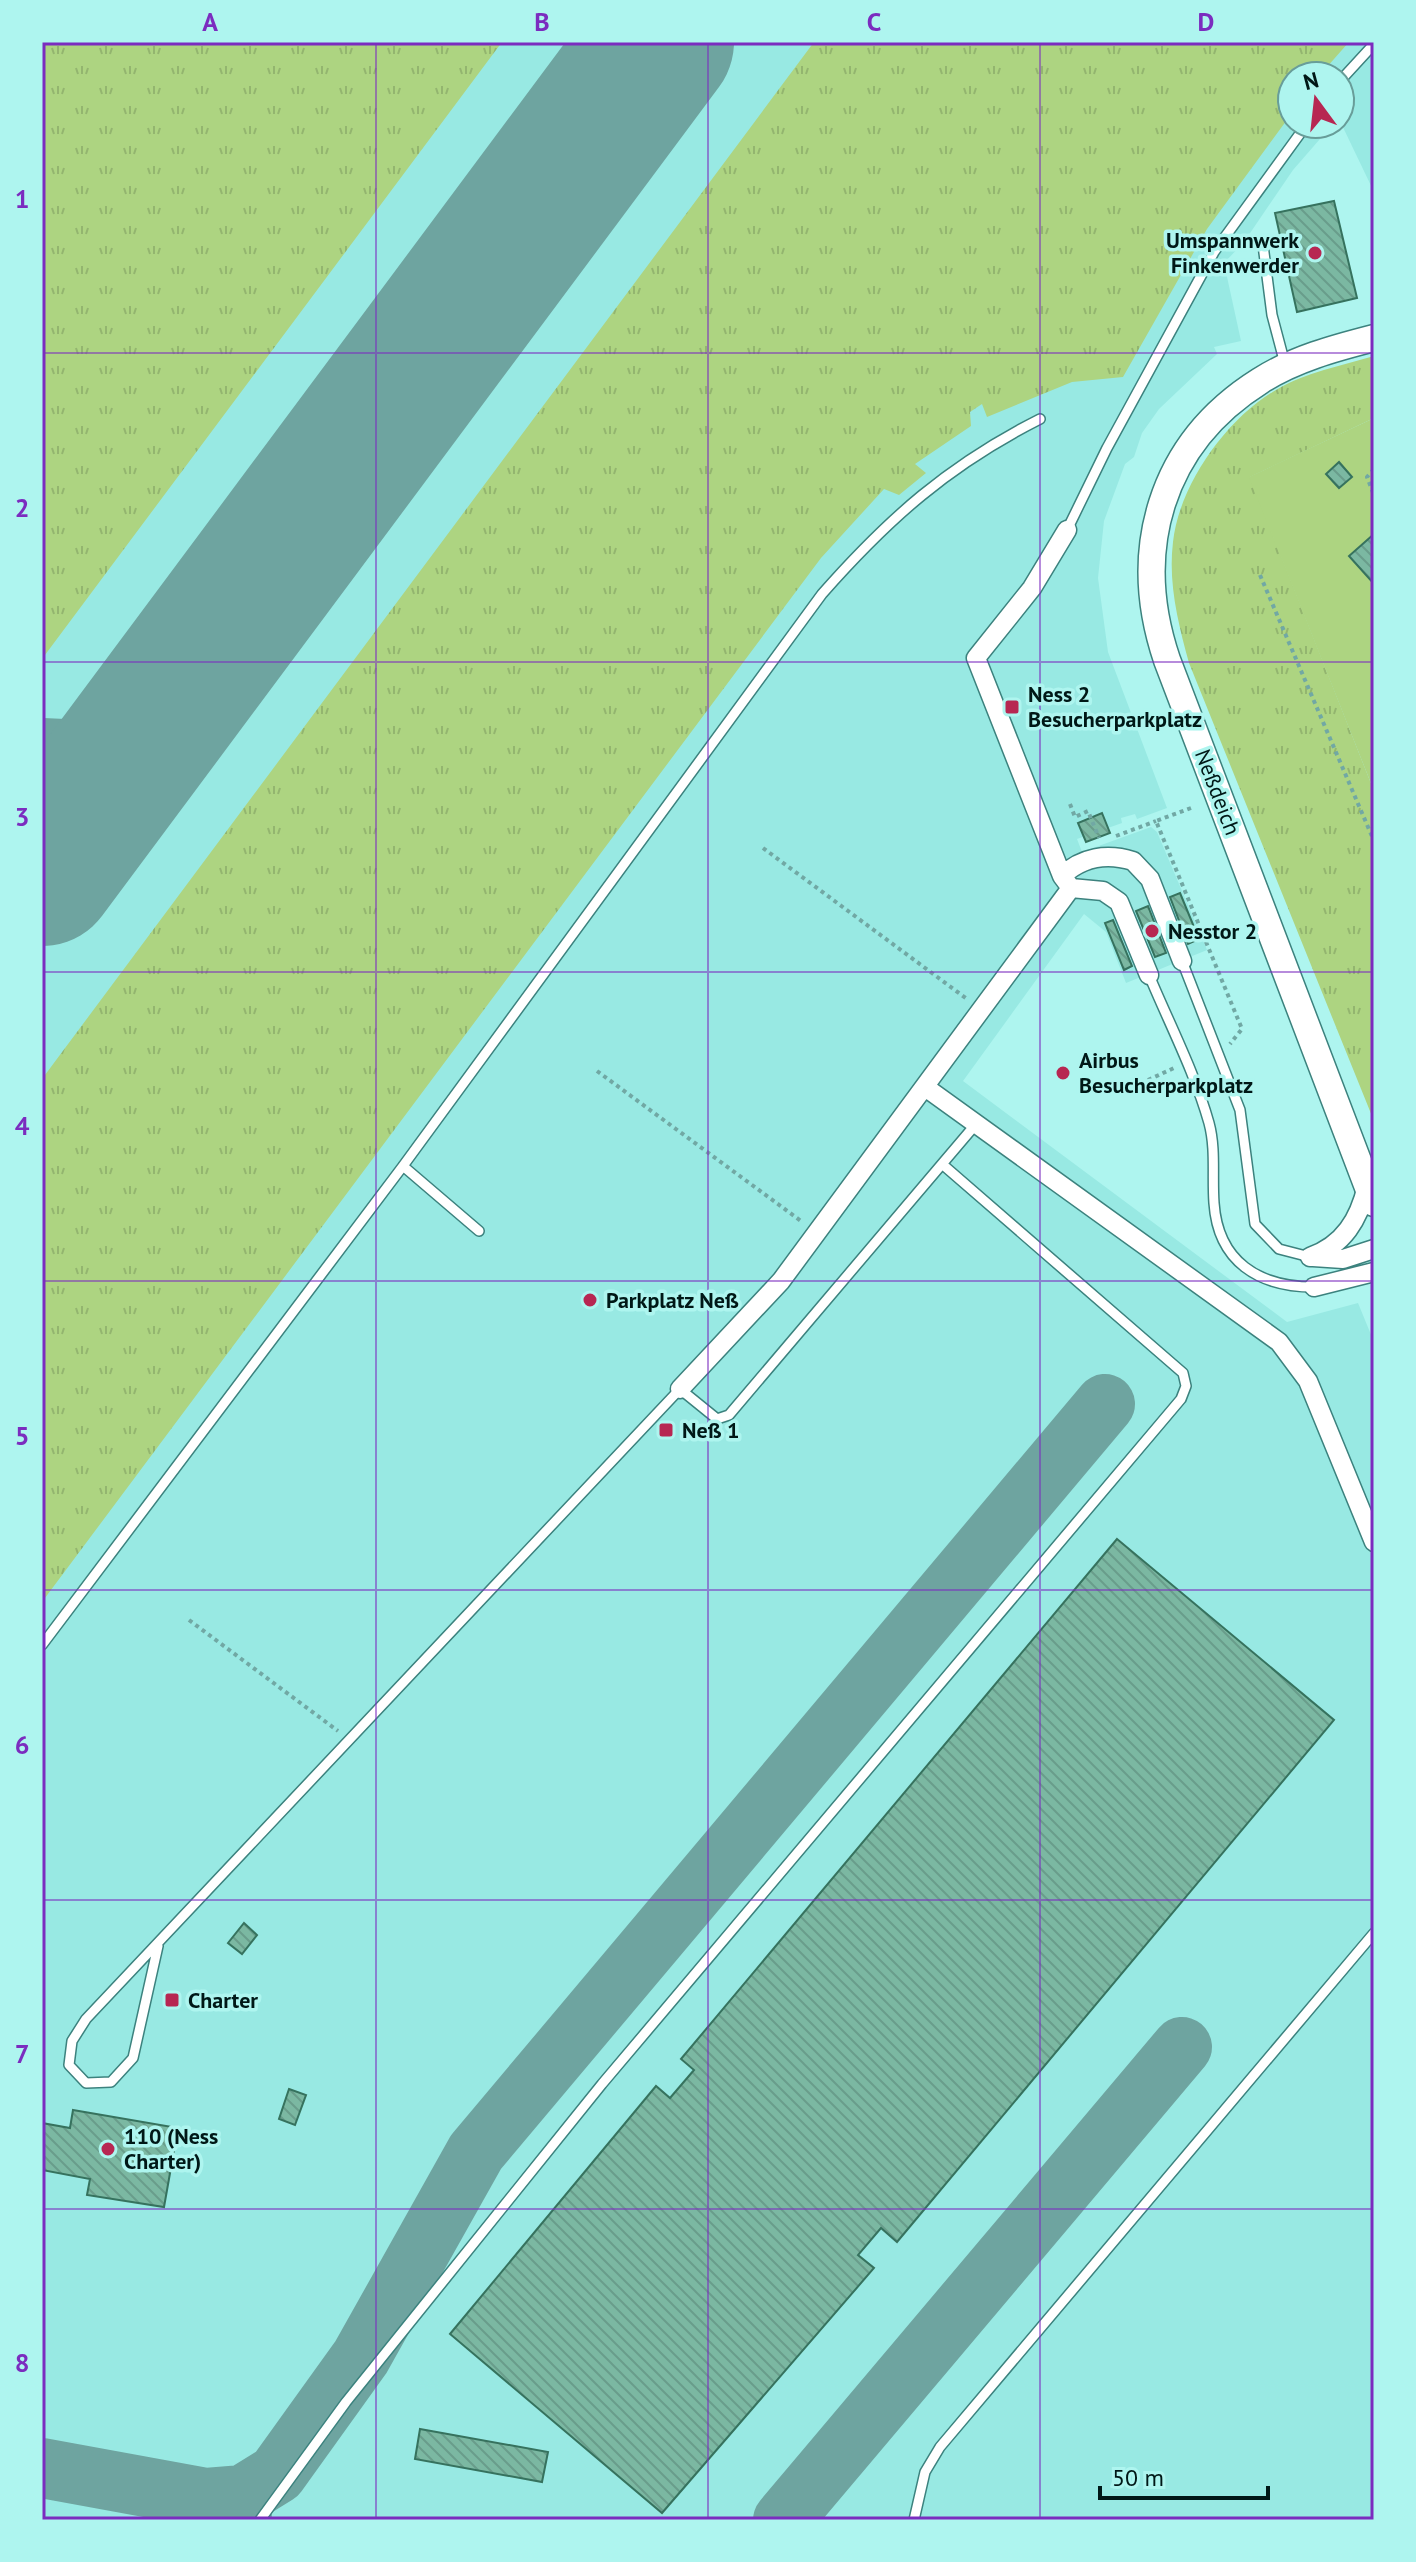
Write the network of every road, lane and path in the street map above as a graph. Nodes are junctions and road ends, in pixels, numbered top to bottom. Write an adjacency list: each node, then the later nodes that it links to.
1 (1374, 44): 2 (lane)
2 (1356, 64)
3 (1295, 140): 10 (lane)
4 (1263, 245): 6 (lane)
5 (1374, 338): 6 (street, Neßdeich)
6 (1286, 367): 27 (street, Neßdeich)
7 (1040, 419): 26 (lane)
8 (1374, 469): 9 (path)
9 (1374, 495)
10 (1067, 530): 18 (street)
11 (1260, 575): 15 (path)
12 (1070, 804): 16 (path)
13 (1156, 821): 14 (path)
14 (1115, 837)
15 (1374, 841)
16 (1101, 842)
17 (763, 848): 21 (path)
18 (1067, 882): 19 (street); 20 (street); 21 (street)
19 (1182, 961): 31 (lane)
20 (1149, 975): 33 (lane)
21 (982, 1010): 23 (street)
22 (597, 1071): 29 (path)
23 (925, 1087): 24 (street); 29 (street)
24 (977, 1123): 25 (lane); 35 (street)
25 (942, 1164): 34 (lane); 41 (lane)
26 (403, 1166): 28 (lane); 37 (lane)
27 (1371, 1194): 31 (street)
28 (479, 1231)
29 (816, 1233): 34 (street)
30 (1374, 1249): 31 (street)
31 (1310, 1257)
32 (1374, 1272): 33 (street)
33 (1314, 1287)
34 (680, 1389): 38 (lane)
35 (1374, 1542)
36 (189, 1620): 38 (path)
37 (42, 1645)
38 (351, 1741): 40 (lane)
39 (1374, 1933): 42 (lane)
40 (158, 1946): 40 (lane)
41 (260, 2520)
42 (914, 2520)

